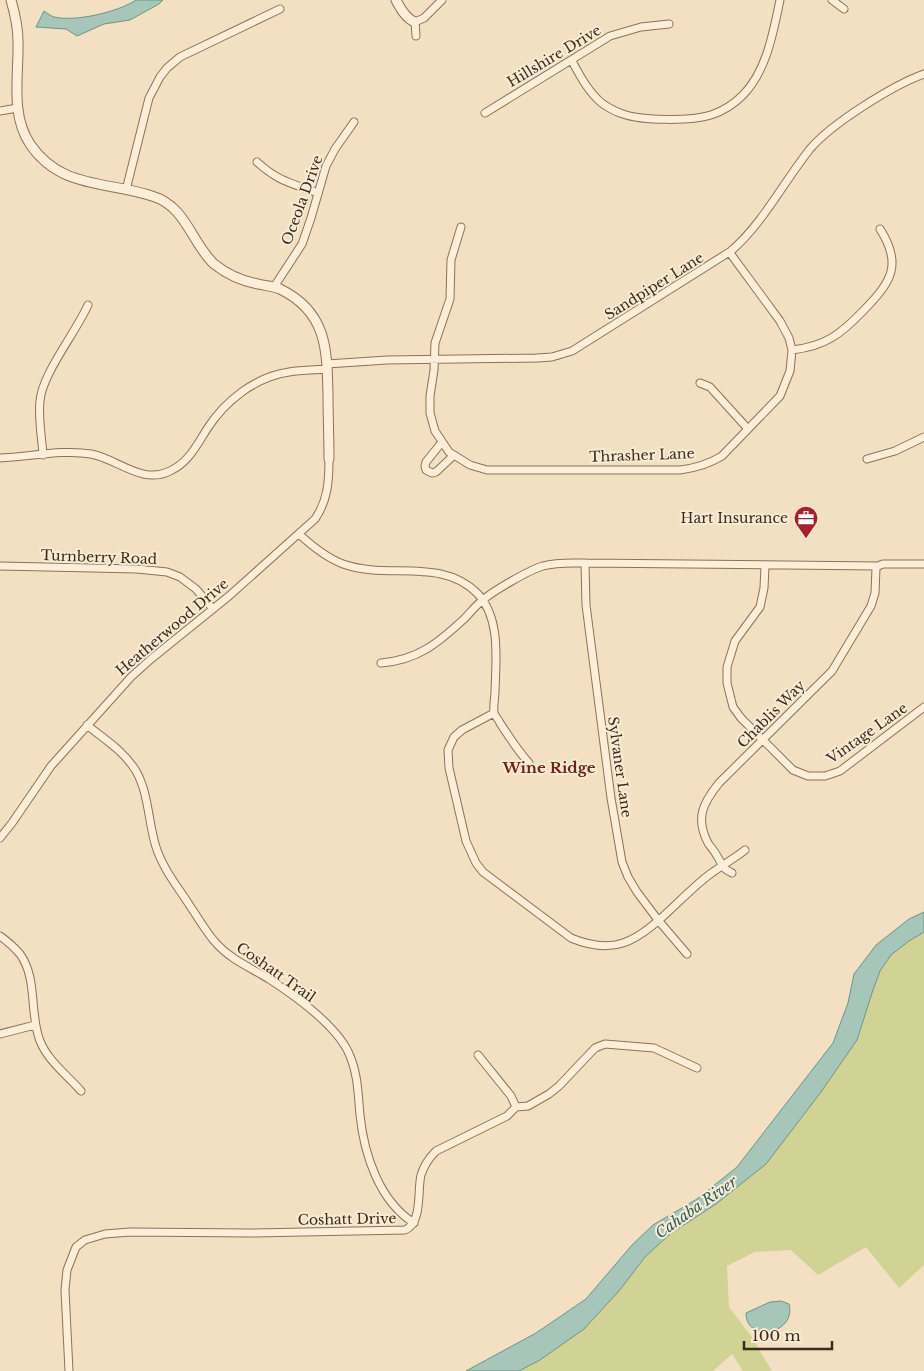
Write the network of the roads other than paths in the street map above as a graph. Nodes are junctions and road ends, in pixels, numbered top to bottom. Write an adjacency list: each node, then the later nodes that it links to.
1 (11, 0): 13 (street)
2 (396, 0): 8 (street)
3 (442, 0): 8 (street)
4 (780, 0): 11 (street)
5 (832, 0): 7 (street)
6 (280, 9): 18 (street)
7 (844, 9)
8 (416, 22): 10 (street)
9 (669, 24): 11 (street, Hillshire Drive)
10 (416, 36)
11 (572, 61): 15 (street, Hillshire Drive)
12 (924, 74): 22 (street, Sandpiper Lane)
13 (18, 108): 14 (street); 18 (street)
14 (0, 112)
15 (485, 113)
16 (354, 122): 19 (street, Oceola Drive)
17 (257, 162): 19 (street)
18 (126, 190): 23 (street)
19 (318, 194): 23 (street, Oceola Drive)
20 (461, 227): 26 (street, Thrasher Lane)
21 (880, 229): 25 (street)
22 (730, 253): 25 (street, Thrasher Lane); 26 (street, Sandpiper Lane)
23 (274, 287): 27 (street)
24 (88, 305): 32 (street)
25 (792, 350): 29 (street, Thrasher Lane)
26 (434, 360): 27 (street, Sandpiper Lane); 31 (street, Thrasher Lane)
27 (327, 367): 32 (street, Sandpiper Lane); 36 (street)
28 (700, 383): 29 (street)
29 (748, 429): 33 (street, Thrasher Lane)
30 (924, 437): 35 (street)
31 (442, 442): 33 (street, Thrasher Lane); 33 (street)
32 (43, 455): 34 (street, Sandpiper Lane)
33 (453, 456)
34 (0, 458)
35 (867, 459)
36 (329, 460): 37 (street, Heatherwood Drive)
37 (299, 534): 43 (street); 44 (street, Heatherwood Drive)
38 (585, 563): 41 (street); 43 (street); 55 (street, Sylvaner Lane)
39 (924, 564): 42 (street)
40 (0, 566): 44 (street, Turnberry Road)
41 (765, 566): 42 (street); 49 (street, Vintage Lane)
42 (878, 566): 49 (street, Chablis Way)
43 (483, 600): 45 (street); 47 (street)
44 (213, 609): 48 (street, Heatherwood Drive)
45 (381, 663)
46 (924, 707): 49 (street, Vintage Lane)
47 (494, 713): 50 (street); 55 (street)
48 (87, 725): 51 (street, Heatherwood Drive); 64 (street, Coshatt Trail)
49 (762, 740): 53 (street, Chablis Way)
50 (529, 763)
51 (0, 838)
52 (745, 850): 53 (street)
53 (722, 867): 54 (street, Chablis Way); 55 (street)
54 (732, 873)
55 (658, 920): 57 (street, Sylvaner Lane)
56 (0, 936): 58 (street)
57 (687, 954)
58 (35, 1025): 59 (street); 62 (street)
59 (0, 1034)
60 (478, 1055): 63 (street)
61 (696, 1068): 63 (street, Coshatt Drive)
62 (81, 1091)
63 (516, 1107): 64 (street, Coshatt Drive)
64 (414, 1223): 65 (street, Coshatt Drive)
65 (69, 1371)

